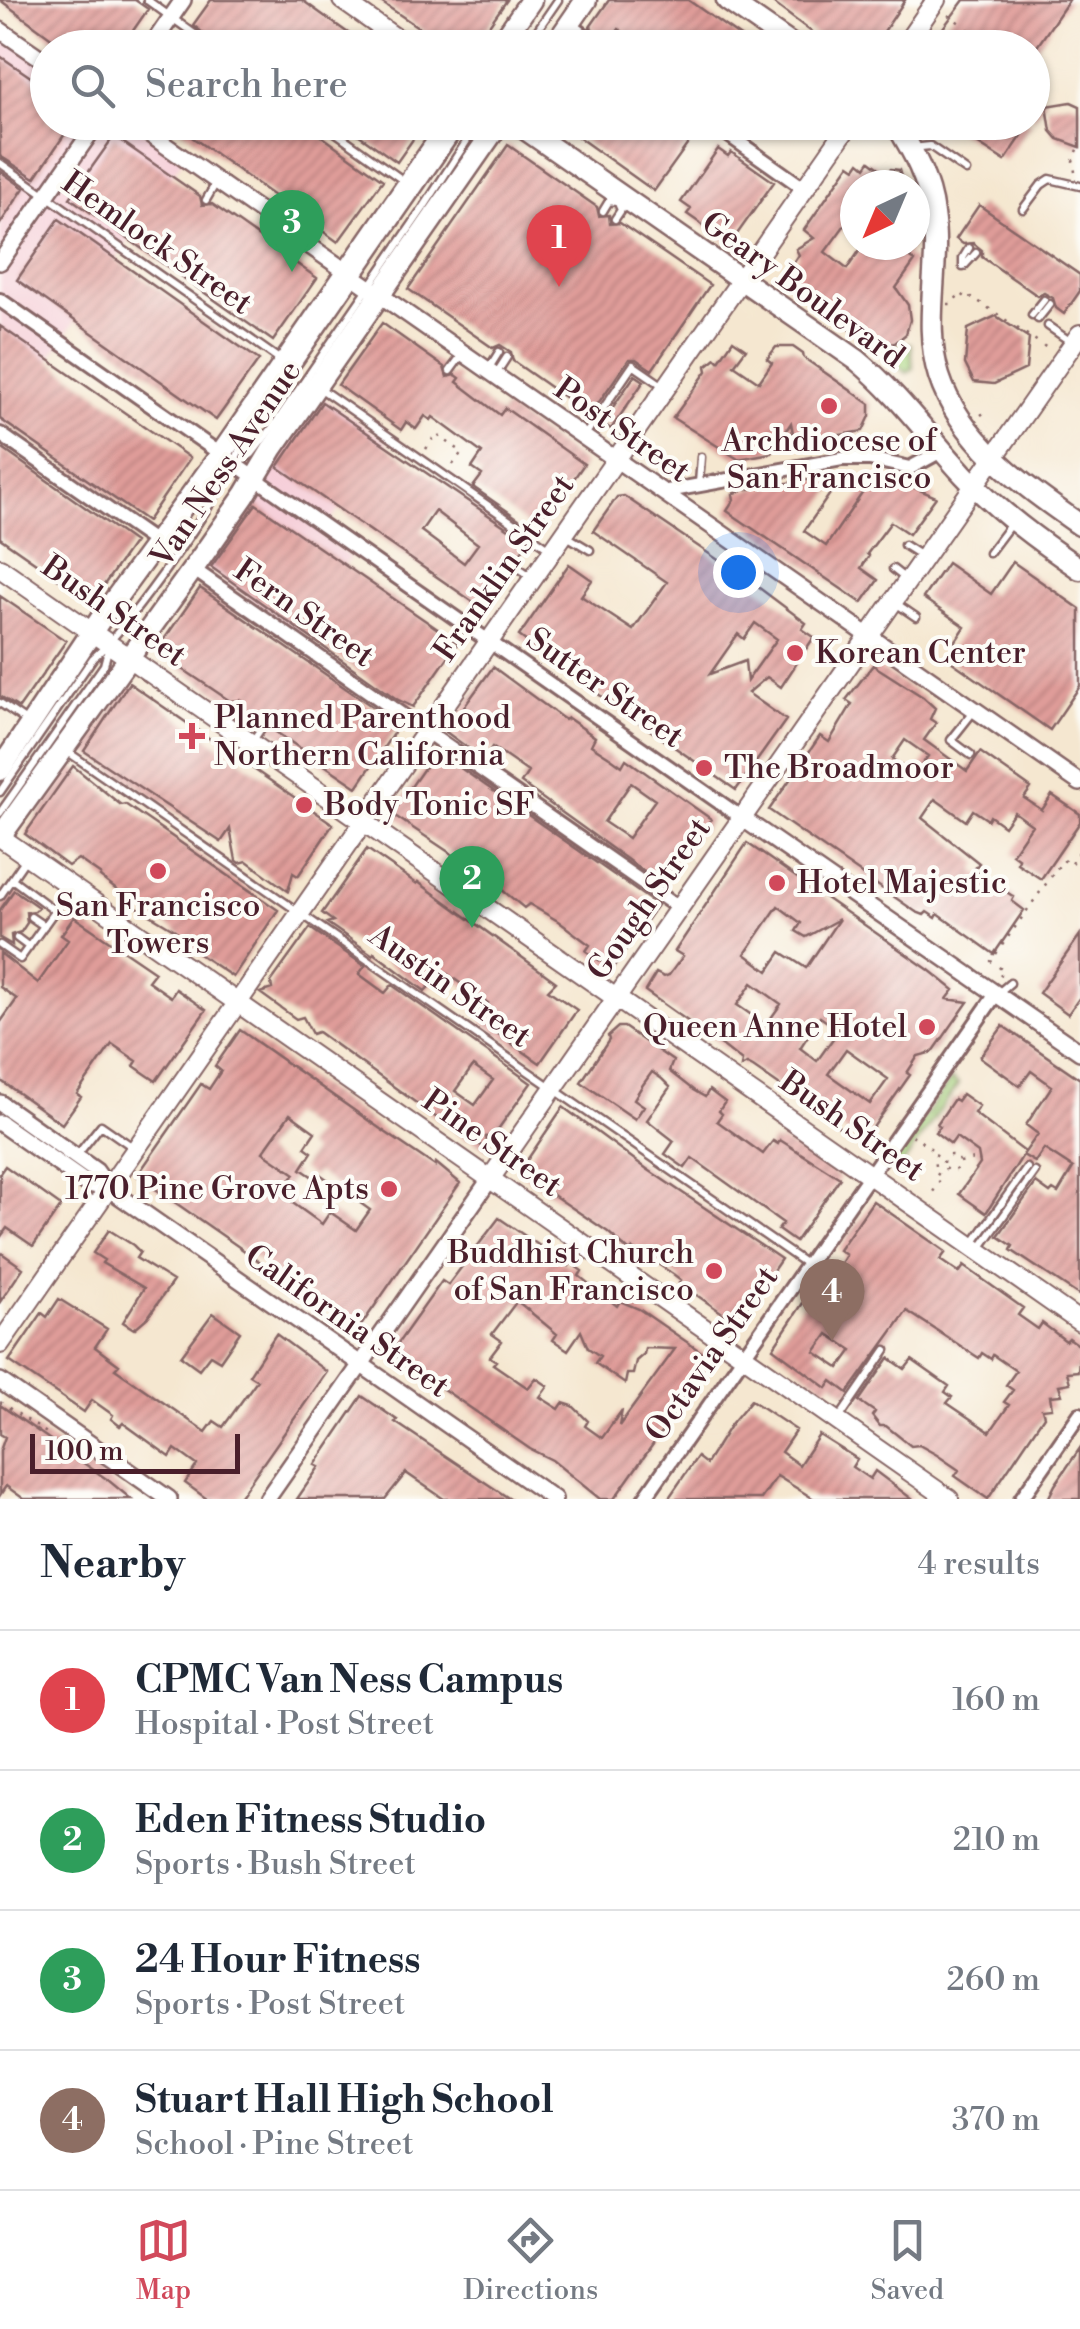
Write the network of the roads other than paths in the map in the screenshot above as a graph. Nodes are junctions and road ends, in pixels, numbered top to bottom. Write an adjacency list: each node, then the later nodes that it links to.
1 (146, 0): 9 (lane)
2 (183, 0): 9 (street)
3 (342, 0): 14 (main road)
4 (531, 0): 15 (main road)
5 (558, 0): 16 (lane)
6 (586, 0): 10 (main road)
7 (727, 0): 19 (main road)
8 (930, 3): 20 (main road)
9 (171, 17): 12 (street); 13 (lane)
10 (569, 24): 17 (main road); 18 (street)
11 (0, 30): 21 (street)
12 (162, 30)
13 (189, 30)
14 (384, 30)
15 (510, 30)
16 (537, 30)
17 (565, 30)
18 (577, 30)
19 (770, 30)
20 (914, 30)
21 (30, 51)
22 (86, 140): 40 (street)
23 (158, 140): 36 (street, Post Street)
24 (346, 140): 38 (lane)
25 (440, 140): 38 (main road, Van Ness Avenue)
26 (455, 140): 48 (lane)
27 (465, 140): 48 (lane)
28 (485, 140): 48 (main road, Van Ness Avenue)
29 (539, 140): 41 (main road, Geary Boulevard)
30 (734, 140): 39 (street)
31 (838, 140): 39 (main road, Franklin Street)
32 (906, 140): 33 (main road)
33 (911, 148): 35 (lane); 65 (main road)
34 (0, 164): 40 (lane, Hemlock Street)
35 (966, 170)
36 (217, 182): 42 (lane); 48 (street, Post Street)
37 (1079, 183): 43 (lane)
38 (409, 185): 48 (main road, Van Ness Avenue)
39 (804, 189): 47 (main road, Franklin Street)
40 (47, 196): 46 (street); 56 (lane, Hemlock Street)
41 (619, 199): 44 (lane); 45 (lane); 47 (main road, Geary Boulevard)
42 (206, 200)
43 (1023, 209)
44 (603, 211)
45 (615, 219)
46 (0, 262)
47 (742, 279): 60 (main road, Franklin Street); 63 (main road, Geary Boulevard)
48 (363, 284): 54 (street, Post Street); 56 (main road, Van Ness Avenue); 59 (main road, Van Ness Avenue); 66 (lane); 66 (lane)
49 (0, 300): 66 (street, Sutter Street)
50 (1047, 302): 51 (lane)
51 (1035, 317)
52 (1048, 326): 53 (lane)
53 (1077, 341): 65 (main road, Gough Street)
54 (464, 353): 57 (lane); 58 (street, Post Street)
55 (503, 354): 58 (lane)
56 (284, 363): 66 (main road, Van Ness Avenue)
57 (450, 371)
58 (491, 373): 62 (street, Post Street)
59 (316, 385): 68 (main road, Van Ness Avenue); 77 (lane)
60 (666, 388): 62 (lane); 67 (main road, Franklin Street)
61 (0, 434): 75 (street)
62 (584, 437): 67 (street, Post Street)
63 (943, 450): 69 (street); 70 (main road, Geary Boulevard)
64 (701, 457): 69 (lane)
65 (994, 457): 70 (main road, Gough Street); 73 (main road)
66 (228, 459): 68 (street, Sutter Street); 75 (main road, Van Ness Avenue); 90 (lane)
67 (616, 460): 71 (street, Post Street); 74 (main road, Franklin Street)
68 (255, 478): 83 (main road, Van Ness Avenue); 89 (street, Sutter Street)
69 (699, 485): 71 (street)
70 (974, 485): 72 (main road, Geary Boulevard); 80 (main road, Gough Street)
71 (662, 492): 88 (street, Post Street)
72 (1014, 520): 79 (lane); 84 (main road, Geary Boulevard)
73 (1080, 525)
74 (564, 534): 77 (main road, Franklin Street); 78 (lane)
75 (155, 542): 90 (main road, Van Ness Avenue)
76 (904, 545): 80 (lane)
77 (552, 550): 85 (main road, Franklin Street)
78 (590, 550)
79 (989, 553)
80 (924, 558): 86 (main road, Gough Street)
81 (513, 564): 85 (lane)
82 (0, 568): 90 (main road, Bush Street)
83 (193, 569): 90 (main road, Van Ness Avenue); 97 (street, Fern Street)
84 (1080, 569)
85 (533, 578): 89 (main road, Franklin Street)
86 (893, 602): 87 (lane); 88 (main road, Gough Street)
87 (916, 617)
88 (869, 636): 93 (street, Post Street); 105 (main road, Gough Street)
89 (489, 641): 97 (main road, Franklin Street); 105 (street, Sutter Street)
90 (110, 645): 94 (main road, Bush Street); 96 (main road, Van Ness Avenue); 99 (main road, Van Ness Avenue); 103 (lane); 104 (lane)
91 (0, 703): 96 (lane)
92 (236, 705): 94 (lane)
93 (975, 710): 100 (lane); 102 (street, Post Street)
94 (223, 724): 98 (main road, Bush Street)
95 (264, 724): 98 (lane)
96 (31, 725): 101 (main road, Van Ness Avenue)
97 (426, 731): 106 (main road, Franklin Street); 112 (street, Fern Street)
98 (251, 744): 106 (main road, Bush Street)
99 (63, 749): 107 (main road, Van Ness Avenue); 114 (lane, Austin Street)
100 (970, 755)
101 (0, 770)
102 (1080, 783)
103 (0, 792)
104 (0, 813)
105 (742, 818): 112 (main road, Gough Street); 121 (street, Sutter Street)
106 (364, 822): 114 (main road, Franklin Street); 122 (main road, Bush Street)
107 (0, 837): 108 (main road, Pine Street)
108 (28, 856): 109 (lane); 110 (main road, Pine Street)
109 (12, 879): 111 (lane); 113 (lane)
110 (72, 888): 113 (lane); 123 (main road, Pine Street)
111 (3, 897)
112 (680, 908): 122 (main road, Gough Street)
113 (55, 910): 116 (lane)
114 (300, 912): 123 (main road, Franklin Street); 125 (lane, Austin Street)
115 (32, 916): 116 (lane)
116 (44, 926): 119 (lane)
117 (17, 938): 119 (lane)
118 (0, 944): 119 (lane)
119 (29, 947)
120 (1010, 983): 121 (lane)
121 (993, 992): 124 (street, Sutter Street); 131 (street, Octavia Street)
122 (616, 998): 125 (main road, Gough Street); 131 (main road, Bush Street)
123 (237, 1003): 128 (main road, Franklin Street); 132 (main road, Pine Street)
124 (1080, 1052)
125 (554, 1088): 132 (main road, Gough Street); 135 (lane, Austin Street)
126 (0, 1103): 129 (street, California Street)
127 (0, 1124): 133 (street, California Street)
128 (135, 1149): 129 (lane); 133 (main road, Franklin Street)
129 (76, 1156): 133 (street, California Street)
130 (1031, 1170): 134 (lane)
131 (870, 1175): 134 (main road, Bush Street); 135 (street, Octavia Street)
132 (490, 1179): 139 (main road, Pine Street); 140 (street, Gough Street)
133 (108, 1188): 137 (main road, Franklin Street); 140 (street, California Street)
134 (975, 1249): 136 (main road, Bush Street)
135 (808, 1265): 139 (street, Octavia Street)
136 (1080, 1322)
137 (0, 1344)
138 (886, 1350): 143 (lane)
139 (744, 1356): 143 (main road, Pine Street); 147 (street, Octavia Street)
140 (362, 1364): 145 (street, Gough Street); 146 (street, California Street)
141 (0, 1381): 144 (street)
142 (1080, 1414): 149 (street)
143 (837, 1421): 148 (main road, Pine Street)
144 (170, 1499)
145 (267, 1499)
146 (554, 1499)
147 (644, 1499)
148 (948, 1499)
149 (1021, 1499)

